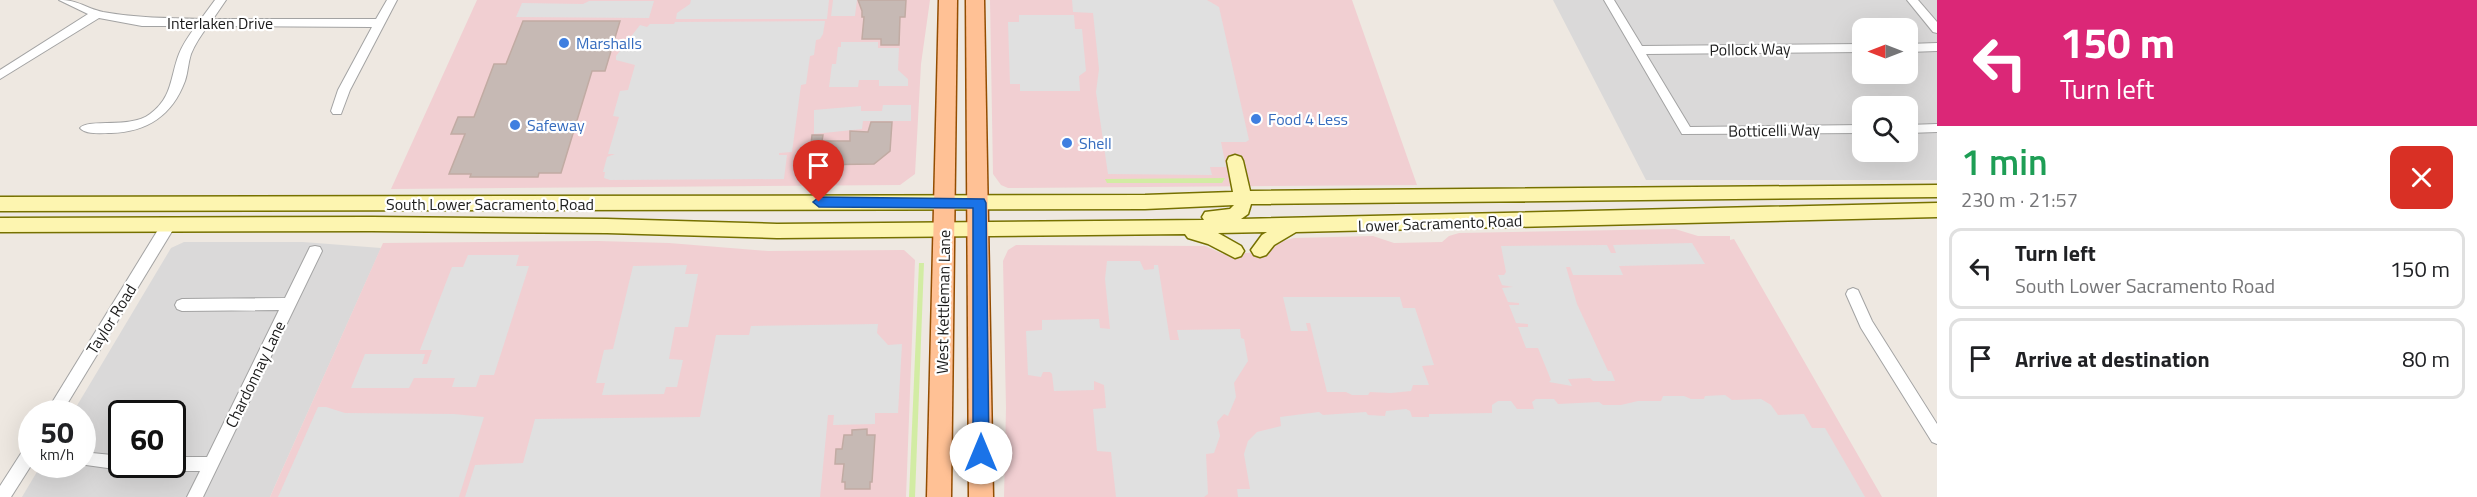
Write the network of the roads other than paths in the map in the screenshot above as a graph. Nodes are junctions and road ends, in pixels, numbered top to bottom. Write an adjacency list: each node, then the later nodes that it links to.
1 (64, 0): 8 (street, Interlaken Drive)
2 (221, 0): 10 (street)
3 (392, 0): 9 (street)
4 (948, 0): 25 (main road, West Kettleman Lane)
5 (975, 0): 26 (main road)
6 (1608, 0): 15 (street)
7 (1912, 0): 11 (street)
8 (97, 14): 10 (street, Interlaken Drive); 16 (street)
9 (380, 23): 10 (street, Interlaken Drive); 17 (street)
10 (205, 24): 18 (street)
11 (1937, 29)
12 (1937, 47): 14 (street)
13 (1852, 48): 15 (street, Pollock Way)
14 (1918, 48)
15 (1638, 50): 20 (street, Botticelli Way)
16 (0, 75)
17 (336, 111)
18 (86, 128)
19 (1937, 128): 21 (street)
20 (1852, 129)
21 (1918, 129)
22 (1236, 161): 24 (main road)
23 (1937, 191): 24 (main road, Lower Sacramento Road)
24 (1243, 198): 26 (main road, Lower Sacramento Road); 33 (main road)
25 (945, 203): 26 (main road, South Lower Sacramento Road); 28 (main road, South Lower Sacramento Road); 34 (main road, West Kettleman Lane)
26 (979, 203): 35 (main road)
27 (0, 204): 28 (main road, South Lower Sacramento Road)
28 (249, 204): 30 (main road)
29 (1937, 210): 32 (main road, Lower Sacramento Road)
30 (170, 224): 31 (main road, South Lower Sacramento Road); 34 (main road, South Lower Sacramento Road); 42 (street, Taylor Road)
31 (0, 225)
32 (1315, 226): 33 (main road, Lower Sacramento Road); 36 (main road)
33 (1148, 228): 35 (main road, Lower Sacramento Road); 38 (main road)
34 (944, 230): 35 (main road, Lower Sacramento Road); 50 (main road, West Kettleman Lane)
35 (980, 230): 51 (main road)
36 (1260, 250)
37 (315, 251): 40 (street, Chardonnay Lane)
38 (1235, 251)
39 (1853, 294): 43 (street)
40 (289, 304): 41 (street); 46 (street, Chardonnay Lane)
41 (182, 305)
42 (62, 400)
43 (1930, 415): 44 (street)
44 (1937, 437)
45 (186, 464): 46 (street)
46 (211, 464): 49 (street, Chardonnay Lane)
47 (18, 471): 48 (street)
48 (2, 497)
49 (195, 497)
50 (939, 497)
51 (981, 497)

